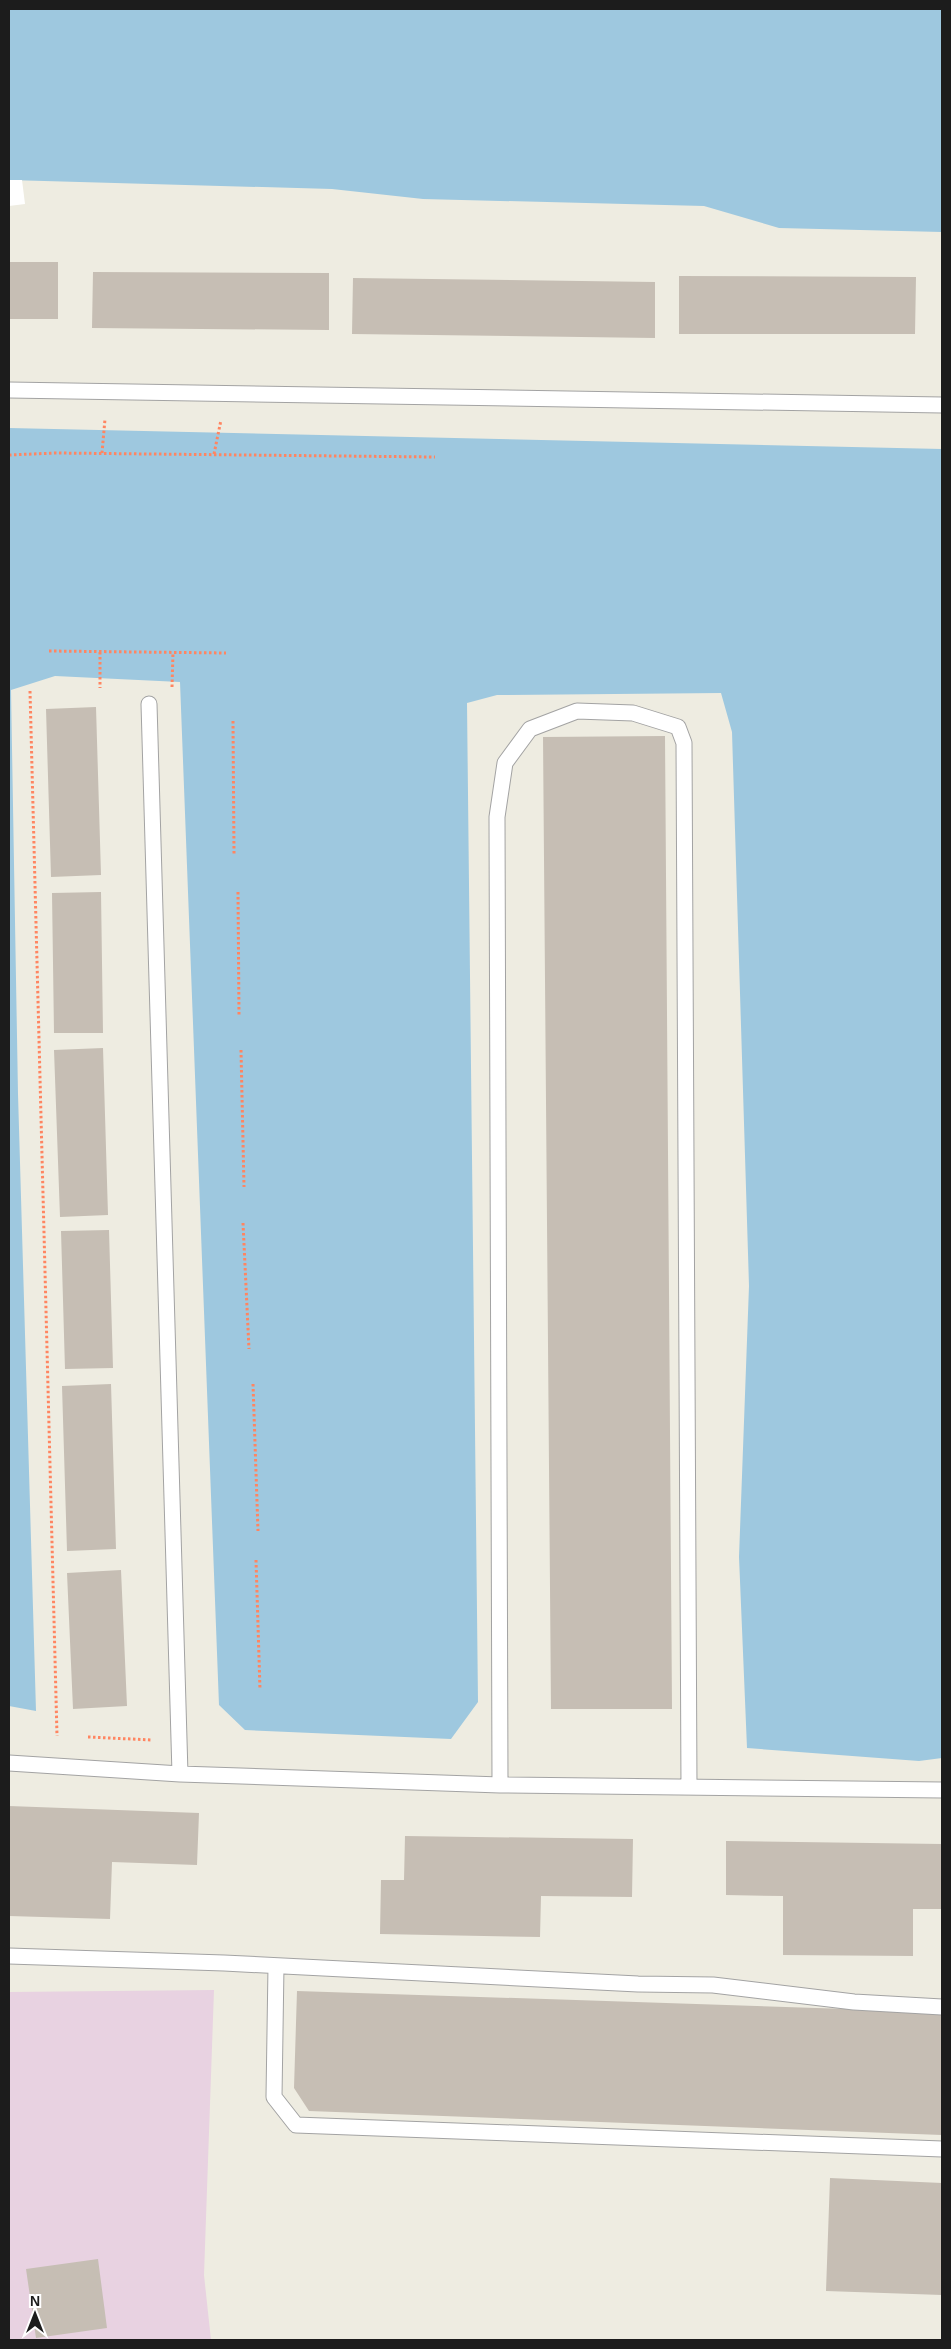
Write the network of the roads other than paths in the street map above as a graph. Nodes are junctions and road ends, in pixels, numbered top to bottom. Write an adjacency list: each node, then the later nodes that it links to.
1 (9, 390): 2 (lane)
2 (942, 405)
3 (149, 704): 5 (lane)
4 (9, 1764): 5 (lane)
5 (180, 1774): 6 (lane)
6 (500, 1785): 7 (lane); 7 (lane)
7 (689, 1787): 8 (lane)
8 (942, 1790)
9 (9, 1956): 10 (lane)
10 (276, 1966): 11 (lane); 12 (lane)
11 (942, 2007)
12 (942, 2148)

